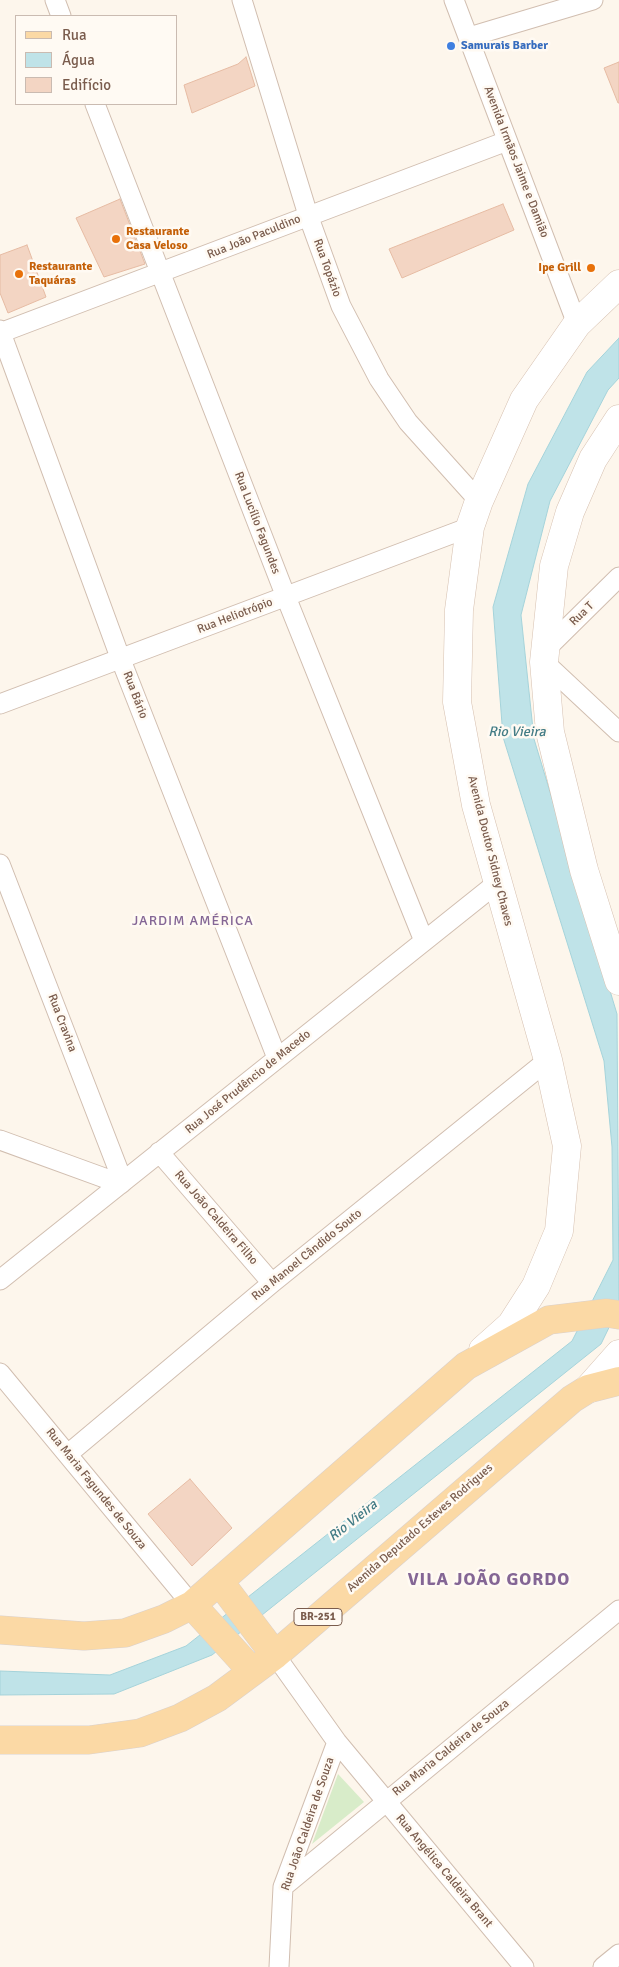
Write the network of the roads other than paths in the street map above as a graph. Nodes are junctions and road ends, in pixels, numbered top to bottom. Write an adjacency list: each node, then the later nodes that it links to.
1 (55, 0): 5 (street)
2 (242, 0): 9 (street, Rua Topázio)
3 (454, 0): 6 (street, Avenida Irmãos Jaime e Damião)
4 (593, 0): 6 (street)
5 (61, 15)
6 (469, 37): 8 (street, Avenida Irmãos Jaime e Damião)
7 (95, 105): 10 (street, Rua Lucílio Fagundes)
8 (508, 141): 9 (street, Rua João Paculdino); 12 (street, Avenida Irmãos Jaime e Damião)
9 (308, 216): 10 (street, Rua João Paculdino); 15 (street, Rua Topázio)
10 (161, 273): 13 (street, Rua João Paculdino); 18 (street, Rua Lucílio Fagundes)
11 (619, 284): 12 (main road, Avenida Doutor Sidney Chaves)
12 (577, 324): 15 (main road, Avenida Doutor Sidney Chaves)
13 (0, 332): 20 (street, Rua Bário)
14 (619, 419): 19 (main road)
15 (479, 501): 16 (main road, Avenida Doutor Sidney Chaves)
16 (470, 527): 18 (street, Rua Heliotrópio); 24 (main road, Avenida Doutor Sidney Chaves)
17 (619, 578): 19 (street, Rua T)
18 (286, 597): 20 (street, Rua Heliotrópio); 25 (street, Rua Lucílio Fagundes)
19 (545, 656): 22 (street); 26 (main road)
20 (121, 660): 21 (street, Rua Heliotrópio); 27 (street, Rua Bário)
21 (0, 704)
22 (619, 732)
23 (0, 864): 31 (street, Rua Cravina)
24 (497, 883): 25 (street, Rua José Prudêncio de Macedo); 28 (main road, Avenida Doutor Sidney Chaves)
25 (424, 941): 27 (street, Rua José Prudêncio de Macedo)
26 (619, 981)
27 (277, 1058): 30 (street, Rua José Prudêncio de Macedo)
28 (548, 1060): 33 (street, Rua Manoel Cândido Souto); 36 (main road, Avenida Doutor Sidney Chaves)
29 (0, 1140): 31 (street)
30 (160, 1152): 31 (street, Rua José Prudêncio de Macedo); 33 (street, Rua João Caldeira Filho)
31 (122, 1183): 32 (street, Rua José Prudêncio de Macedo)
32 (0, 1280)
33 (272, 1283): 40 (street, Rua Manoel Cândido Souto)
34 (613, 1314): 36 (main road)
35 (619, 1354): 39 (main road)
36 (466, 1366): 41 (main road)
37 (0, 1373): 40 (street, Rua Maria Fagundes de Souza)
38 (619, 1381): 39 (main road, Avenida Deputado Esteves Rodrigues / BR-251)
39 (588, 1389): 45 (main road, Avenida Deputado Esteves Rodrigues / BR-251)
40 (68, 1454): 42 (street, Rua Maria Fagundes de Souza)
41 (223, 1586): 42 (main road); 45 (main road)
42 (196, 1610): 44 (main road); 46 (main road)
43 (617, 1616): 49 (street, Rua Maria Caldeira de Souza)
44 (0, 1630)
45 (271, 1649): 46 (main road, Avenida Deputado Esteves Rodrigues / BR-251); 48 (street, Rua Angélica Caldeira Brant)
46 (247, 1666): 47 (main road, Avenida Deputado Esteves Rodrigues / BR-251)
47 (0, 1740)
48 (337, 1742): 49 (street, Rua Angélica Caldeira Brant); 50 (street, Rua João Caldeira de Souza)
49 (386, 1802): 50 (street, Rua Maria Caldeira de Souza); 53 (street, Rua Angélica Caldeira Brant)
50 (283, 1887): 52 (street, Rua João Caldeira de Souza)
51 (619, 1954): 54 (street)
52 (279, 1967)
53 (524, 1967)
54 (603, 1967)

